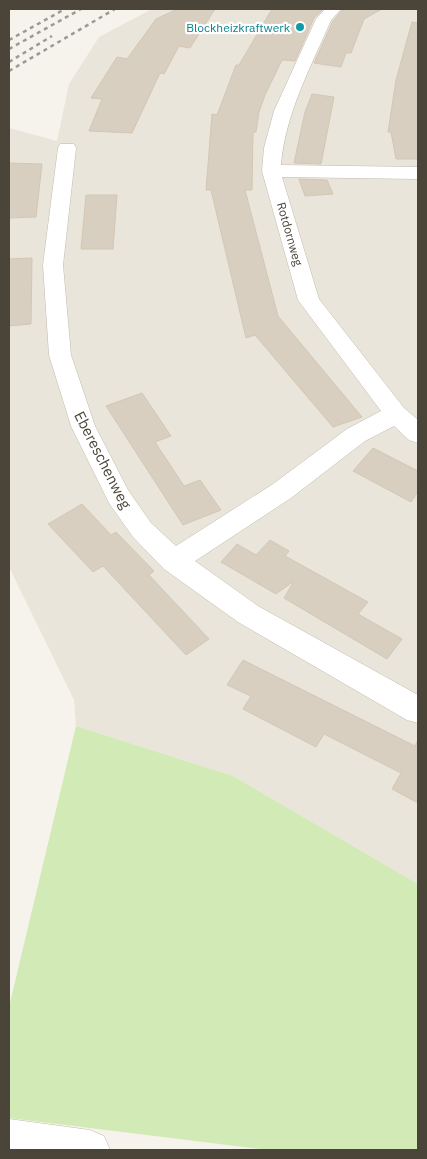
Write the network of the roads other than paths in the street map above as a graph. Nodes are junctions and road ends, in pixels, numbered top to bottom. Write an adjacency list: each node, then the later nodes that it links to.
1 (333, 9): 3 (street, Rotdornweg)
2 (67, 148): 7 (street, Ebereschenweg)
3 (271, 171): 4 (street); 5 (street, Rotdornweg)
4 (418, 172)
5 (396, 414): 6 (street, Rotdornweg); 7 (street)
6 (418, 434)
7 (174, 561): 8 (street, Ebereschenweg)
8 (418, 710)
9 (9, 1139): 10 (street)
10 (90, 1150)

